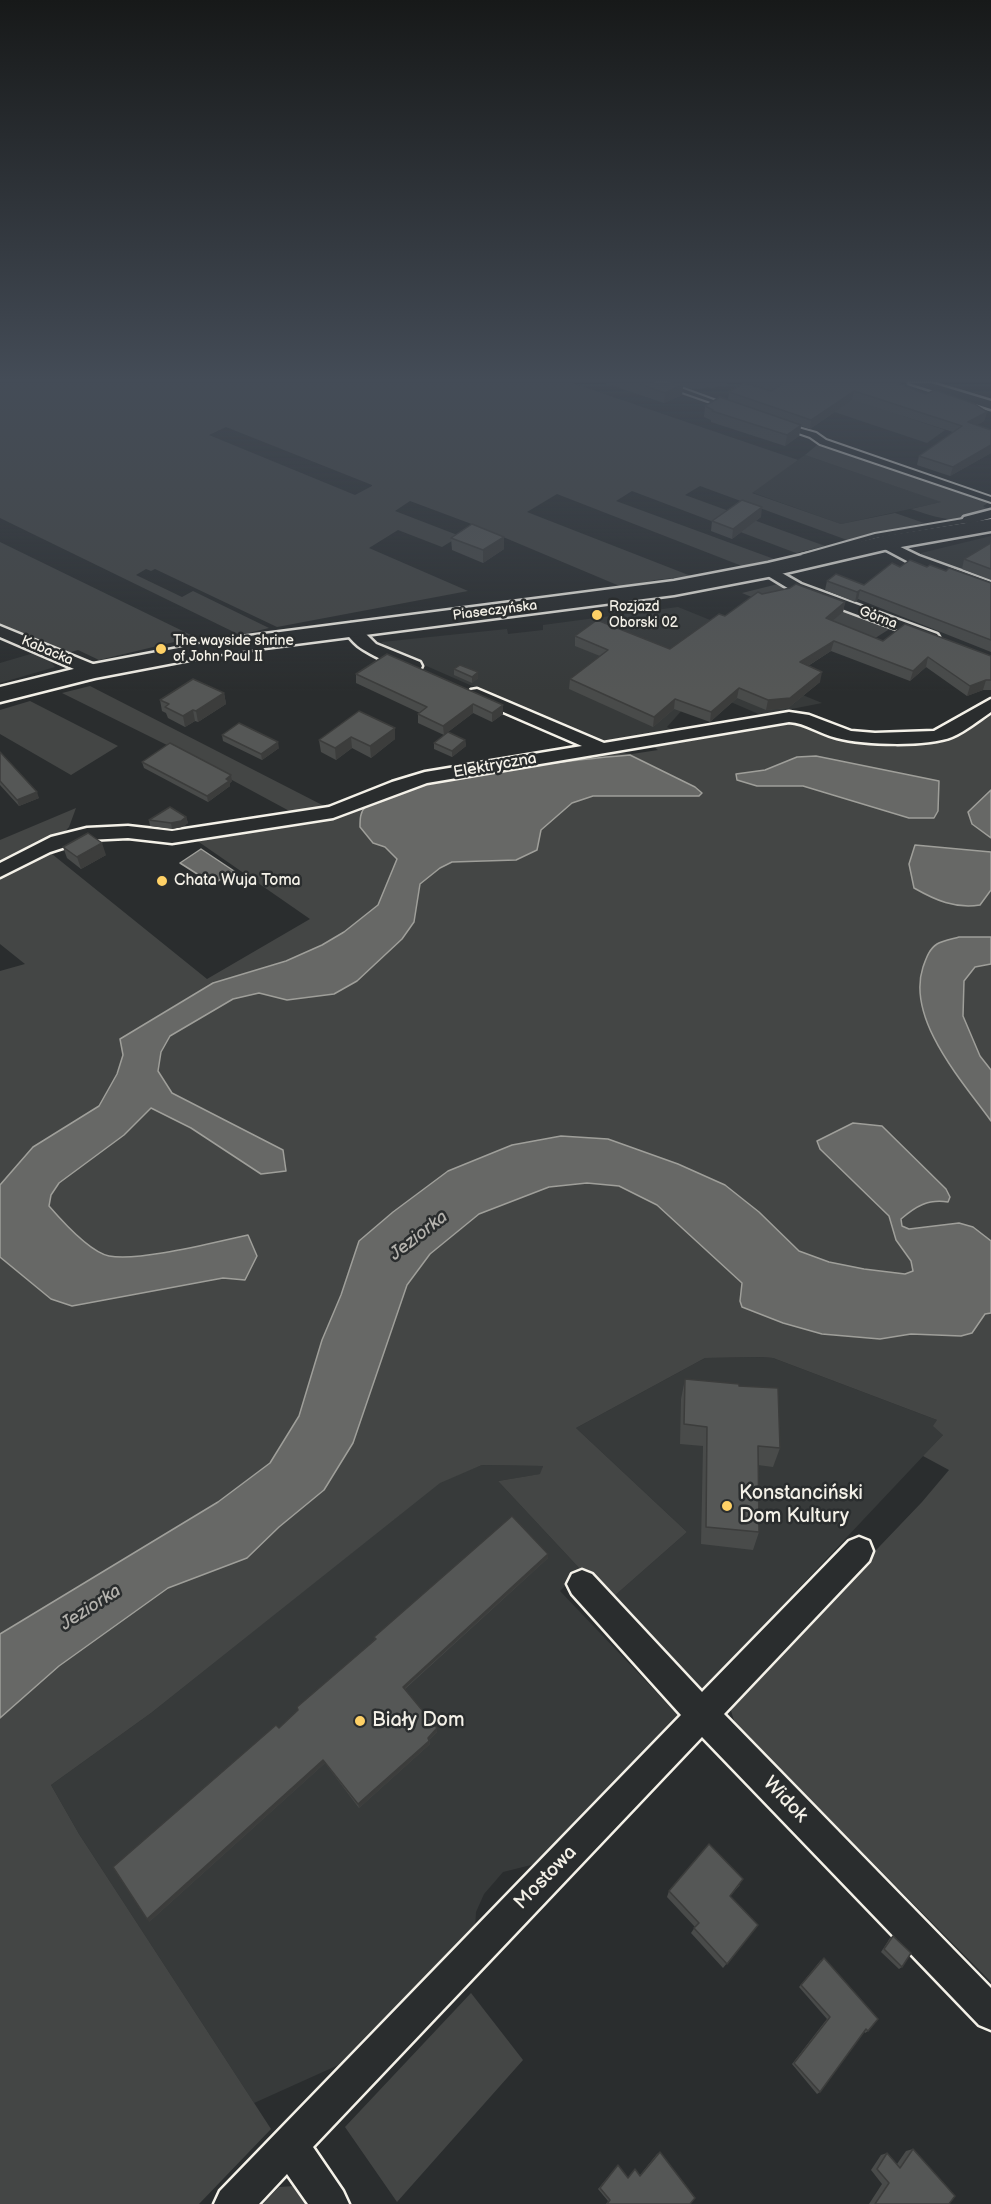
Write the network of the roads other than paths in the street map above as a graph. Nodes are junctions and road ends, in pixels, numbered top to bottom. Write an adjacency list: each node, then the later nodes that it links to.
1 (950, 486): 2 (lane)
2 (991, 500)
3 (991, 514): 4 (street)
4 (969, 520): 9 (lane)
5 (991, 525): 6 (main road, Piaseczyńska)
6 (884, 543): 7 (main road, Piaseczyńska); 8 (street)
7 (768, 570): 10 (main road, Piaseczyńska); 12 (street, Górna)
8 (991, 587)
9 (520, 602)
10 (351, 628): 13 (main road, Piaseczyńska); 14 (street)
11 (0, 631): 13 (street, Kabacka)
12 (948, 644)
13 (94, 671): 16 (main road, Piaseczyńska)
14 (428, 672)
15 (460, 686): 18 (street)
16 (0, 695)
17 (991, 704): 18 (street, Elektryczna)
18 (599, 747): 19 (street, Elektryczna)
19 (0, 871)
20 (859, 1551): 22 (street, Mostowa)
21 (582, 1584): 22 (street, Widok)
22 (703, 1715): 23 (street, Widok); 24 (street, Mostowa)
23 (991, 2013)
24 (289, 2145): 25 (street, Mostowa); 26 (street)
25 (233, 2204)
26 (330, 2204)

